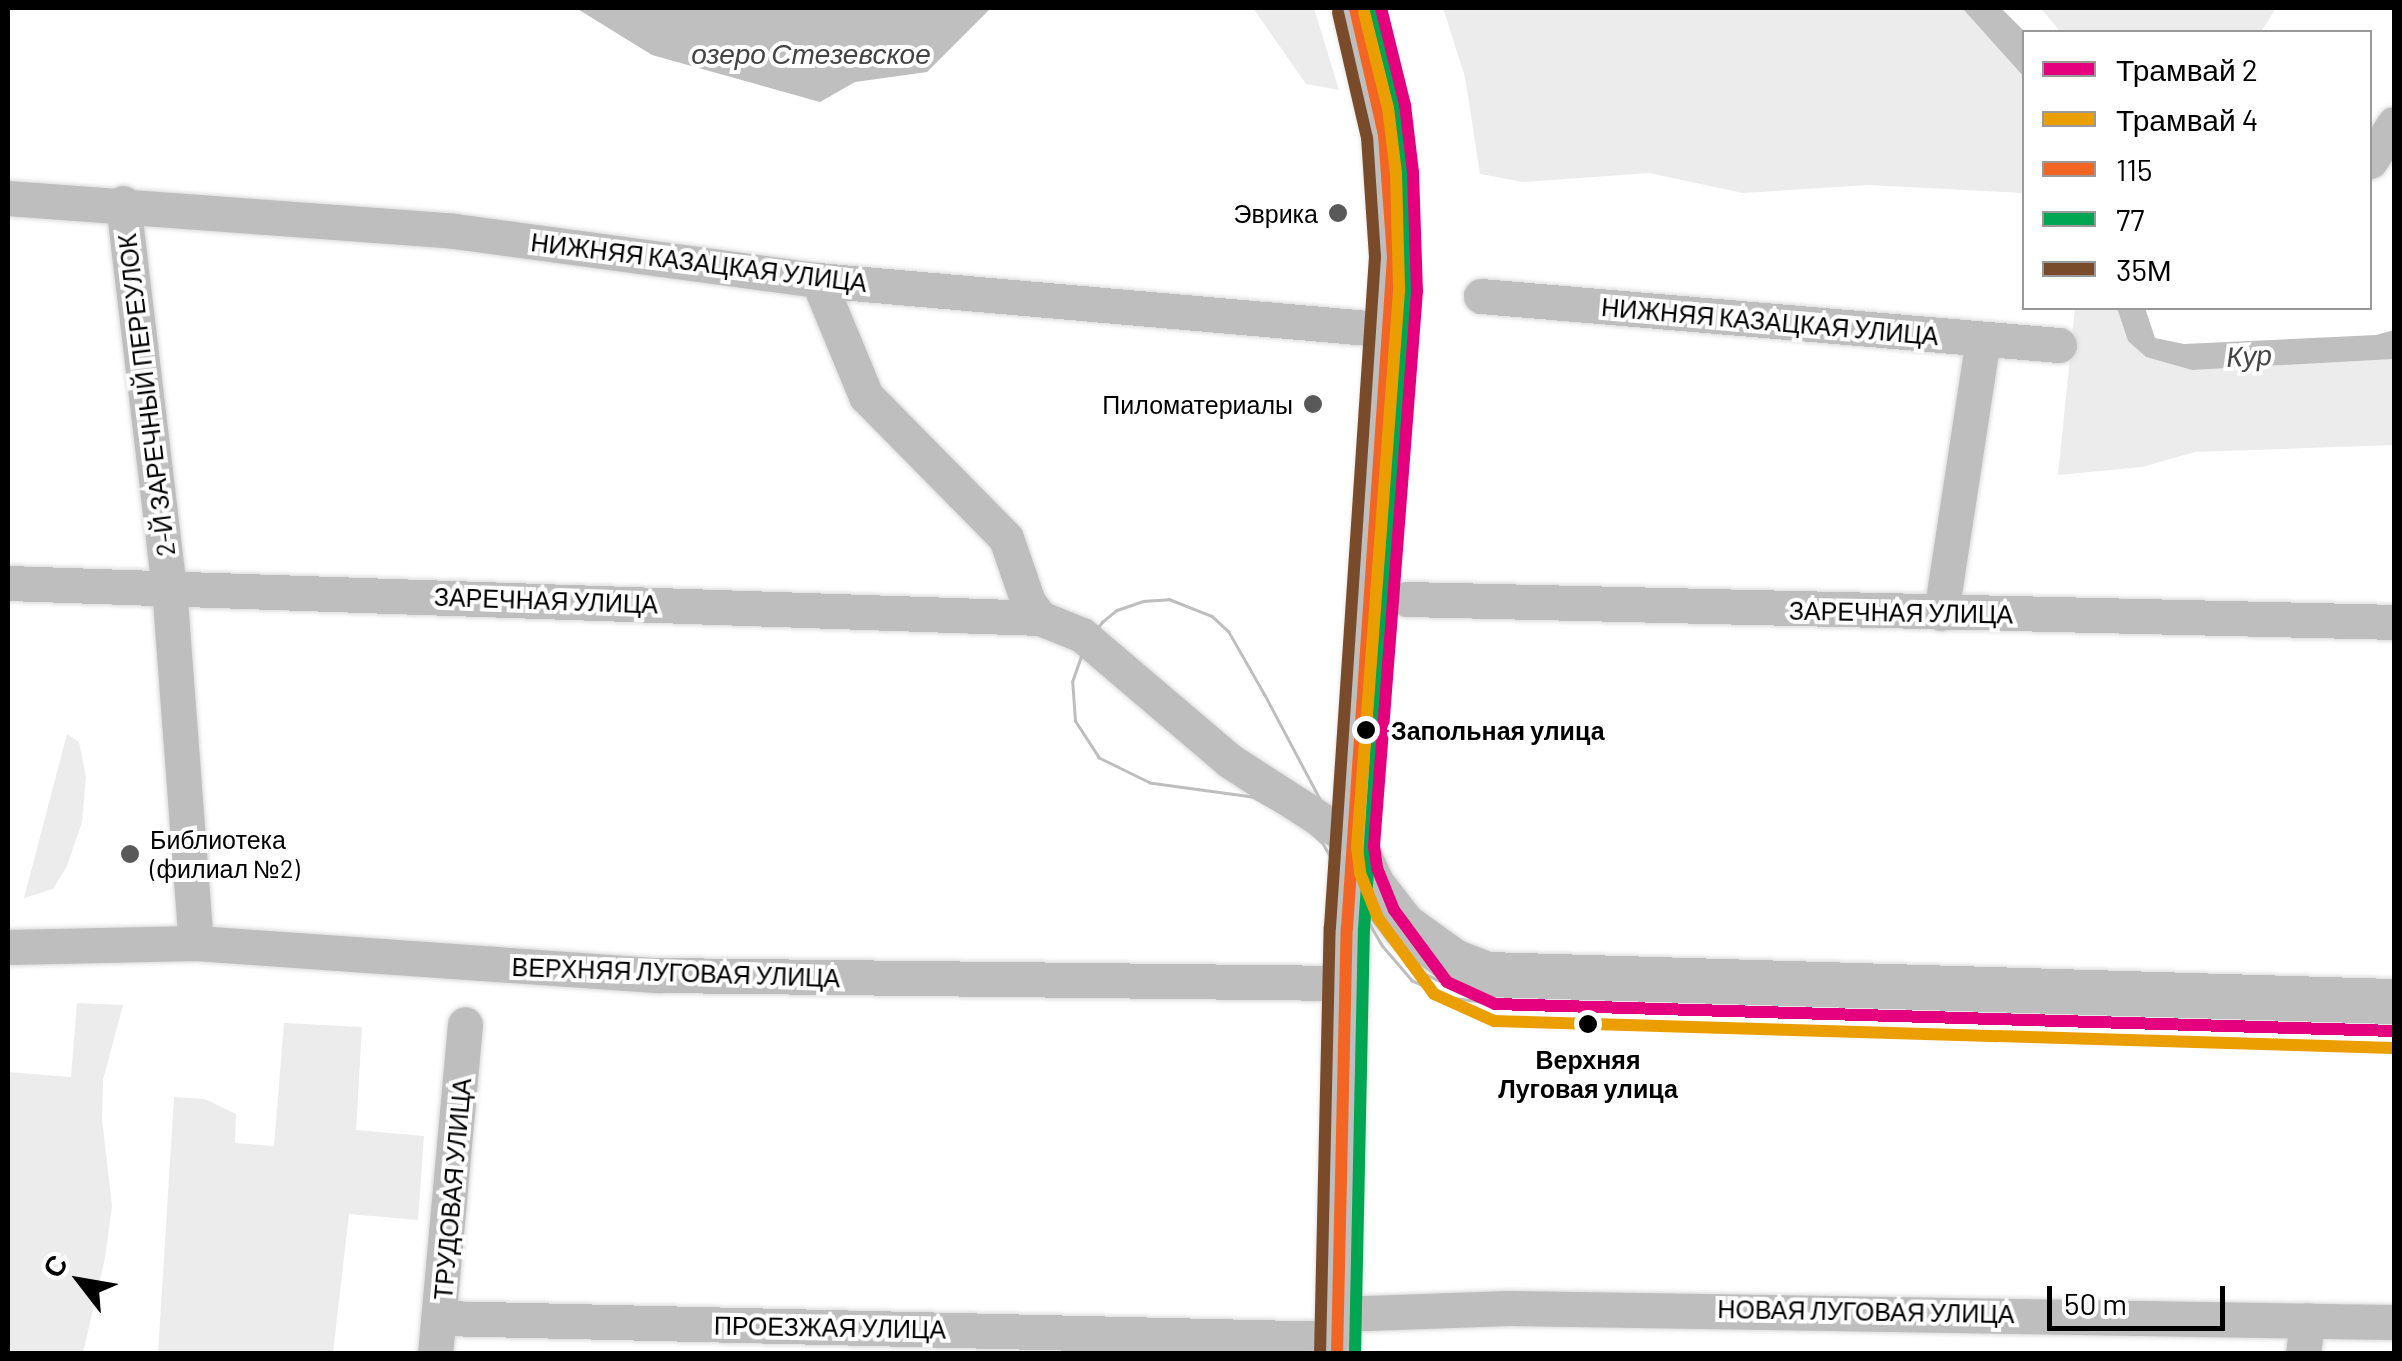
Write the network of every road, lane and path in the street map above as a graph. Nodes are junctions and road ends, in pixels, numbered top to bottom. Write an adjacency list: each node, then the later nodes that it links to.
1 (1355, 8): 8 (main road)
2 (2394, 124): 3 (street)
3 (2372, 158)
4 (8, 198): 5 (street, НИЖНЯЯ КАЗАЦКАЯ УЛИЦА)
5 (123, 203): 6 (street, НИЖНЯЯ КАЗАЦКАЯ УЛИЦА); 12 (street, 2-Й ЗАРЕЧНЫЙ ПЕРЕУЛОК)
6 (818, 280): 8 (street, НИЖНЯЯ КАЗАЦКАЯ УЛИЦА); 15 (street)
7 (1481, 296): 9 (street, НИЖНЯЯ КАЗАЦКАЯ УЛИЦА)
8 (1391, 330): 17 (main road)
9 (1983, 338): 10 (street, НИЖНЯЯ КАЗАЦКАЯ УЛИЦА); 14 (street)
10 (2059, 344)
11 (8, 583): 12 (street, ЗАРЕЧНАЯ УЛИЦА)
12 (169, 587): 15 (street, ЗАРЕЧНАЯ УЛИЦА); 18 (street, 2-Й ЗАРЕЧНЫЙ ПЕРЕУЛОК)
13 (1408, 600): 14 (street, ЗАРЕЧНАЯ УЛИЦА)
14 (1941, 613): 16 (street, ЗАРЕЧНАЯ УЛИЦА)
15 (1040, 618): 17 (street, ЗАРЕЧНАЯ УЛИЦА)
16 (2394, 622)
17 (1351, 839): 20 (main road); 21 (main road)
18 (196, 943): 19 (street, ВЕРХНЯЯ ЛУГОВАЯ УЛИЦА); 20 (street, ВЕРХНЯЯ ЛУГОВАЯ УЛИЦА)
19 (8, 947)
20 (1344, 983): 25 (main road)
21 (2394, 1001)
22 (465, 1024): 23 (street, ТРУДОВАЯ УЛИЦА)
23 (441, 1318): 25 (street, ПРОЕЗЖАЯ УЛИЦА); 27 (street, ТРУДОВАЯ УЛИЦА)
24 (2394, 1322): 26 (street, НОВАЯ ЛУГОВАЯ УЛИЦА)
25 (1338, 1335): 26 (street, НОВАЯ ЛУГОВАЯ УЛИЦА)
26 (2305, 1337)
27 (435, 1354)

